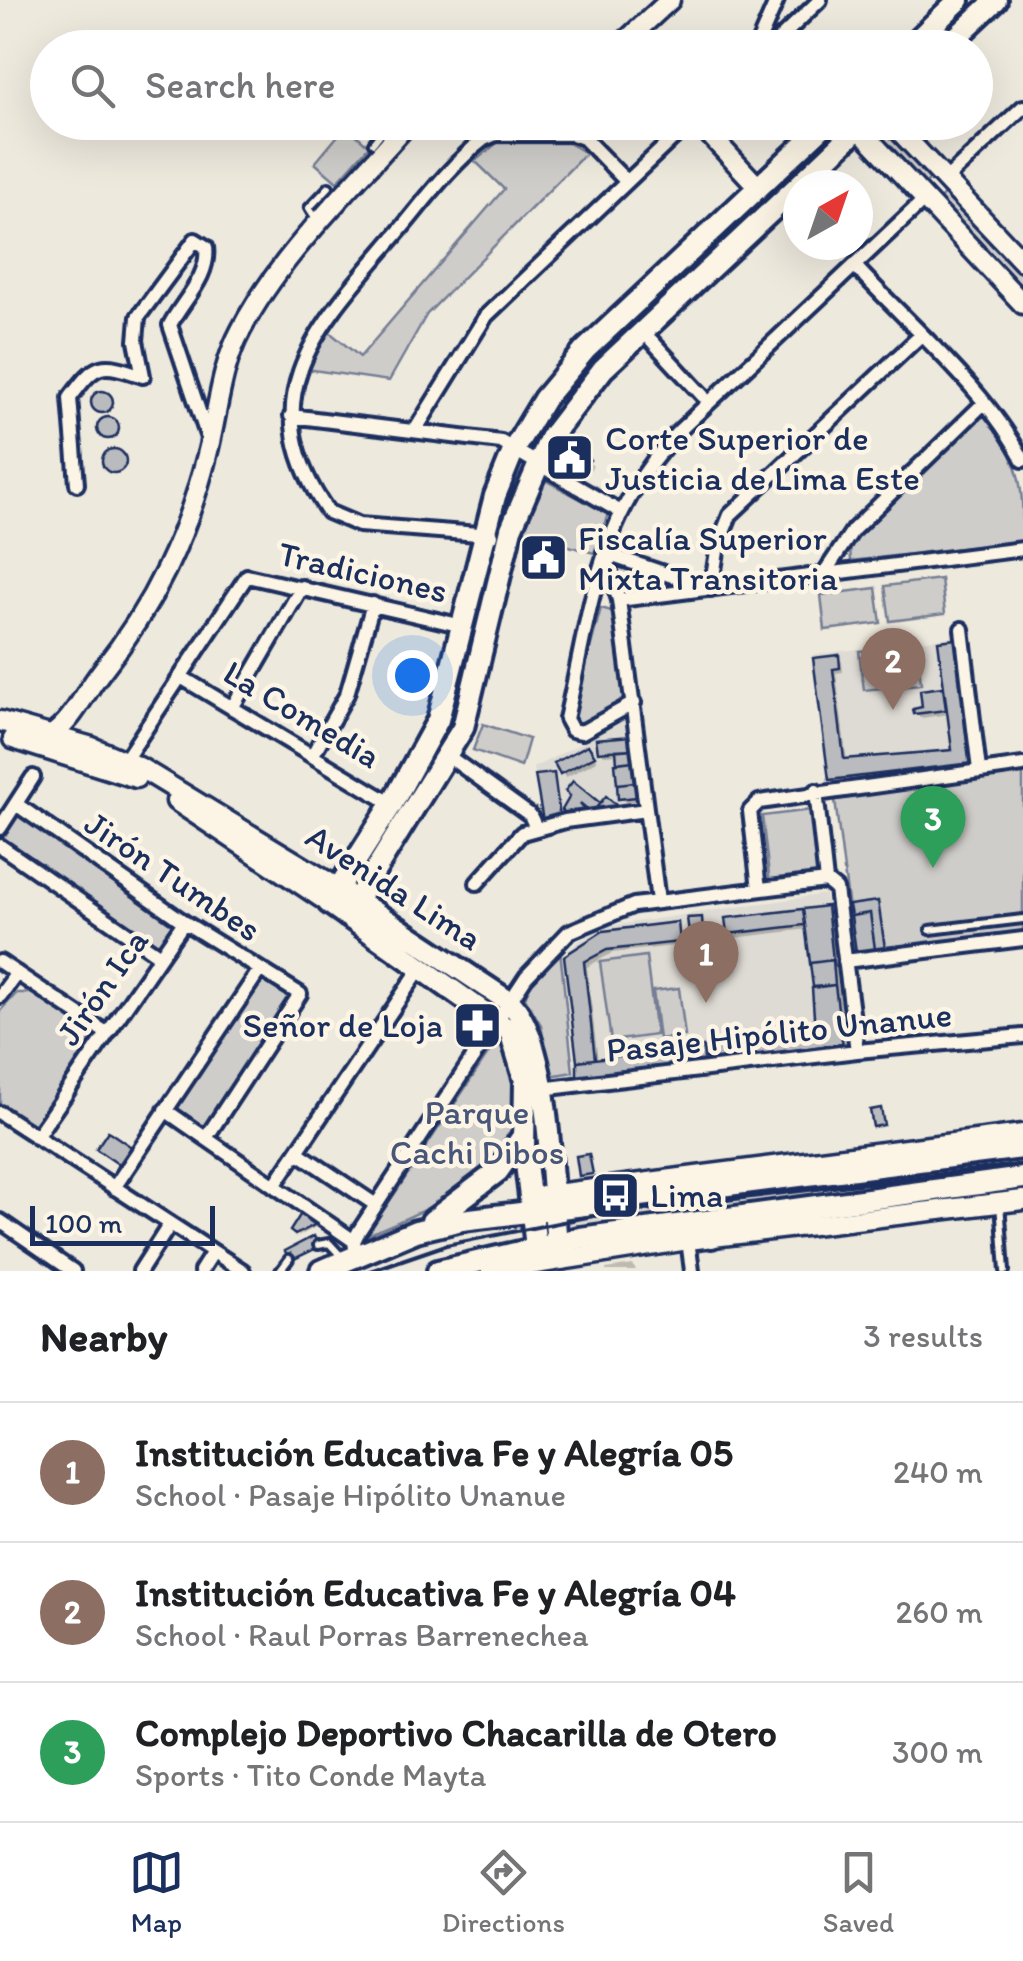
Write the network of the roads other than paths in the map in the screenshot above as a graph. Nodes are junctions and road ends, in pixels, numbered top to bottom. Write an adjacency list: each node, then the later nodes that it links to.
1 (670, 0): 6 (main road)
2 (777, 0): 7 (street)
3 (960, 0): 9 (main road)
4 (996, 0): 10 (main road)
5 (814, 1): 8 (street)
6 (639, 30)
7 (764, 30)
8 (787, 30)
9 (928, 30)
10 (964, 30)
11 (1023, 107): 12 (street)
12 (993, 135)
13 (376, 140): 24 (lane)
14 (391, 140): 32 (main road)
15 (483, 140): 40 (street)
16 (586, 140): 27 (street)
17 (671, 140): 27 (street)
18 (714, 140): 29 (main road)
19 (810, 140): 29 (main road)
20 (844, 140): 25 (main road)
21 (872, 140): 31 (main road)
22 (908, 140): 26 (main road)
23 (988, 140): 26 (street)
24 (373, 144)
25 (813, 170)
26 (945, 180): 33 (main road)
27 (627, 182): 41 (street)
28 (329, 187): 32 (lane)
29 (758, 188): 43 (main road)
30 (783, 199): 45 (main road)
31 (925, 199): 34 (street); 35 (main road)
32 (320, 224): 42 (main road)
33 (1019, 250)
34 (856, 268): 36 (street); 47 (street)
35 (1023, 304)
36 (920, 336): 39 (street); 54 (street)
37 (652, 340): 38 (street)
38 (703, 396)
39 (984, 403): 44 (street); 52 (street)
40 (292, 416): 41 (street); 48 (street)
41 (416, 429): 43 (street)
42 (210, 443): 46 (street); 62 (main road)
43 (514, 449): 45 (street); 48 (main road)
44 (1023, 460)
45 (535, 465): 47 (street); 49 (main road)
46 (77, 484)
47 (620, 511): 51 (street)
48 (483, 534): 49 (street); 57 (main road)
49 (509, 537): 68 (main road)
50 (1023, 549): 52 (street)
51 (604, 553): 54 (street); 55 (street); 60 (street)
52 (822, 574): 54 (street)
53 (302, 587): 56 (street, Tradiciones); 59 (street, Tradiciones); 61 (street)
54 (711, 588): 55 (street)
55 (620, 600): 60 (street)
56 (373, 604): 57 (street, Tradiciones); 67 (street)
57 (462, 626): 75 (main road)
58 (962, 629): 71 (street)
59 (182, 676): 61 (street, La Comedia); 69 (street)
60 (634, 703): 76 (street)
61 (232, 708): 67 (street, La Comedia)
62 (78, 710): 65 (main road); 66 (main road)
63 (0, 721): 65 (main road, Avenida Lima)
64 (0, 734): 66 (main road, Avenida Lima)
65 (49, 737): 66 (main road, Avenida Lima)
66 (91, 754): 69 (main road, Avenida Lima); 84 (main road, Avenida Lima)
67 (312, 756): 75 (street, La Comedia)
68 (448, 756): 78 (street); 84 (main road)
69 (125, 760): 84 (main road, Avenida Lima)
70 (1023, 764): 71 (street)
71 (979, 770): 73 (street)
72 (33, 778): 74 (street)
73 (816, 791): 80 (street); 82 (street)
74 (16, 804): 77 (street); 86 (street, Jirón Tumbes)
75 (392, 804): 84 (main road)
76 (646, 810): 78 (street); 83 (street)
77 (0, 828)
78 (536, 828): 81 (street)
79 (0, 846): 89 (street)
80 (826, 881): 82 (street); 90 (street)
81 (477, 884)
82 (759, 889): 83 (street)
83 (658, 901): 96 (street)
84 (343, 902): 92 (main road, Avenida Lima); 96 (main road, Avenida Lima)
85 (1023, 919): 87 (lane)
86 (184, 922): 89 (street, Jirón Ica); 93 (street, Jirón Tumbes)
87 (930, 930)
88 (1023, 939): 90 (street)
89 (160, 956): 97 (street, Jirón Ica)
90 (845, 961): 99 (street)
91 (0, 962): 94 (street)
92 (421, 967): 96 (main road, Avenida Lima); 107 (street)
93 (259, 971): 101 (street); 106 (street, Jirón Tumbes)
94 (17, 973): 95 (street); 97 (street)
95 (0, 996)
96 (505, 1011): 100 (main road, Avenida Lima); 103 (main road); 118 (street)
97 (105, 1032): 105 (street, Jirón Ica)
98 (1023, 1036): 99 (street, Pasaje Hipólito Unanue)
99 (857, 1050): 100 (street, Pasaje Hipólito Unanue)
100 (541, 1089): 115 (main road, Avenida Lima)
101 (166, 1110): 106 (street); 113 (street)
102 (0, 1113): 105 (street)
103 (526, 1130): 117 (main road); 122 (main road)
104 (1023, 1134): 109 (main road)
105 (36, 1138): 113 (street)
106 (206, 1138): 111 (street)
107 (296, 1152): 111 (street); 118 (street)
108 (1023, 1152): 112 (main road)
109 (708, 1173): 112 (main road); 115 (main road)
110 (1023, 1178): 119 (main road)
111 (274, 1186): 127 (street)
112 (740, 1186): 115 (main road)
113 (114, 1188): 121 (street)
114 (1023, 1200): 116 (main road)
115 (552, 1201): 117 (main road); 128 (main road, Avenida Lima)
116 (1000, 1202): 123 (main road); 139 (lane)
117 (530, 1204): 122 (main road); 128 (main road)
118 (376, 1205): 127 (street)
119 (750, 1212): 123 (main road); 128 (main road)
120 (1, 1223): 130 (street)
121 (170, 1224): 126 (street); 131 (street)
122 (416, 1231): 127 (main road)
123 (712, 1237): 124 (main road)
124 (688, 1240): 128 (main road); 138 (street)
125 (318, 1244): 127 (lane)
126 (213, 1252): 132 (street); 133 (street)
127 (352, 1252): 135 (main road)
128 (548, 1253): 136 (main road); 137 (main road)
129 (289, 1259): 134 (lane)
130 (73, 1271)
131 (140, 1271)
132 (201, 1271)
133 (243, 1271)
134 (280, 1271)
135 (321, 1271)
136 (438, 1271)
137 (490, 1271)
138 (692, 1271)
139 (1006, 1271)

